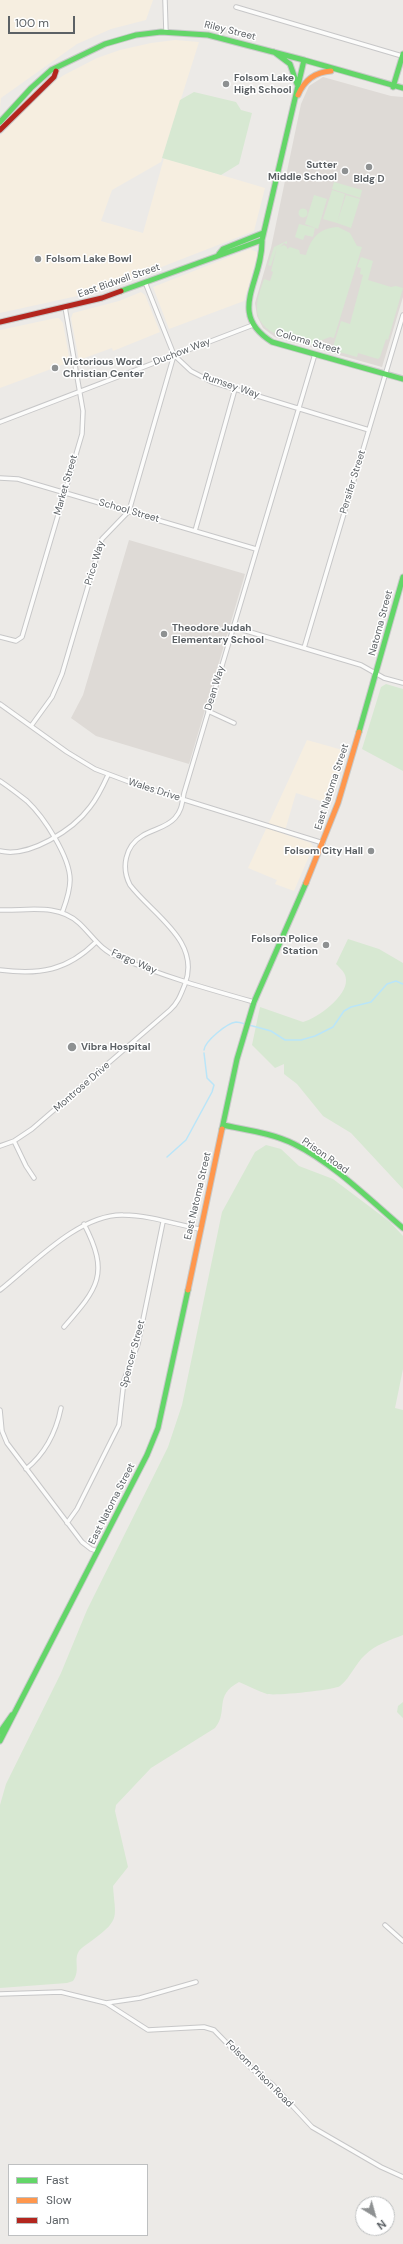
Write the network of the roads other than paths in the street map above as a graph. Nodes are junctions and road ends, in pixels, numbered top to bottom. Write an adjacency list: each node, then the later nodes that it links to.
1 (165, 0): 3 (street)
2 (236, 7): 5 (street)
3 (166, 32): 4 (main road, Riley Street); 8 (main road, Riley Street)
4 (274, 52): 6 (main road, Riley Street); 12 (main road)
5 (403, 55): 7 (main road)
6 (304, 60): 9 (main road, Riley Street); 12 (main road)
7 (398, 69): 10 (main road); 13 (main road)
8 (56, 71): 11 (main road, Riley Street); 16 (main road, Riley Street)
9 (345, 73): 13 (main road, Riley Street); 15 (main road)
10 (403, 76)
11 (43, 77): 16 (main road); 17 (main road, Riley Street)
12 (298, 86): 15 (main road)
13 (393, 86): 14 (main road, Riley Street)
14 (403, 88)
15 (293, 106): 19 (main road)
16 (22, 107): 18 (main road, Riley Street)
17 (0, 122)
18 (0, 130)
19 (263, 233): 20 (main road); 21 (main road, East Bidwell Street)
20 (262, 240): 21 (main road, East Bidwell Street); 26 (main road)
21 (219, 254): 22 (main road, East Bidwell Street)
22 (145, 282): 23 (main road, East Bidwell Street); 28 (street, Rumsey Way)
23 (65, 308): 25 (main road, East Bidwell Street); 32 (street, Market Street)
24 (403, 315): 29 (street, Persifer Street)
25 (0, 322)
26 (253, 325): 27 (main road, Coloma Street); 28 (street, Duchow Way)
27 (315, 354): 29 (main road, Coloma Street); 33 (street, Dean Way)
28 (174, 356): 31 (street, Rumsey Way); 32 (street, Duchow Way); 38 (street, Price Way)
29 (386, 374): 30 (main road, Coloma Street); 35 (street, Persifer Street)
30 (403, 379)
31 (235, 389): 33 (street, Rumsey Way); 39 (street)
32 (80, 391): 34 (street, Duchow Way); 37 (street, Market Street)
33 (298, 409): 35 (street, Rumsey Way); 40 (street, Dean Way)
34 (0, 422)
35 (369, 430): 44 (street, Persifer Street)
36 (0, 478): 37 (street, School Street)
37 (64, 492): 38 (street, School Street); 43 (street, Market Street)
38 (129, 511): 39 (street, School Street); 50 (street, Price Way)
39 (195, 530): 40 (street, School Street)
40 (256, 549): 42 (street, Dean Way)
41 (403, 578): 45 (main road, Natoma Street)
42 (233, 627): 44 (street); 48 (street, Dean Way)
43 (0, 637)
44 (304, 648): 45 (street)
45 (377, 673): 46 (street); 55 (main road, East Natoma Street)
46 (403, 683)
47 (0, 704): 50 (street, Wales Drive)
48 (208, 711): 49 (street); 53 (street, Dean Way)
49 (234, 723)
50 (31, 726): 51 (street, Wales Drive)
51 (108, 775): 53 (street, Wales Drive); 54 (street)
52 (0, 781): 54 (street)
53 (183, 800): 55 (street, Wales Drive); 61 (street, Dean Way)
54 (52, 837): 56 (street); 58 (street)
55 (323, 843): 62 (main road, East Natoma Street)
56 (0, 851)
57 (0, 910): 58 (street, Fargo Way)
58 (62, 913): 59 (street, Fargo Way)
59 (96, 942): 60 (street); 61 (street, Fargo Way)
60 (0, 970)
61 (186, 982): 62 (street, Fargo Way); 64 (street, Montrose Drive)
62 (254, 1002): 63 (main road, East Natoma Street)
63 (223, 1125): 69 (main road, Prison Road); 70 (main road, East Natoma Street)
64 (14, 1141): 65 (street, Montrose Drive); 66 (street)
65 (0, 1146)
66 (34, 1178)
67 (163, 1222): 68 (street); 70 (street); 76 (street, Spencer Street)
68 (84, 1224): 71 (street); 72 (street)
69 (403, 1228)
70 (199, 1229): 77 (main road, East Natoma Street)
71 (0, 1290)
72 (64, 1327)
73 (61, 1408): 75 (street)
74 (0, 1410): 75 (street)
75 (26, 1469): 76 (street)
76 (67, 1523): 77 (street)
77 (97, 1551): 78 (main road, East Natoma Street)
78 (14, 1713): 79 (main road, East Natoma Street); 80 (main road, East Natoma Street)
79 (0, 1732)
80 (0, 1741)
81 (385, 1926): 82 (street)
82 (403, 1941)
83 (196, 1982): 85 (street, Folsom Prison Road)
84 (0, 1994): 85 (street, Folsom Prison Road)
85 (106, 2003): 86 (street, Folsom Prison Road)
86 (403, 2177)

